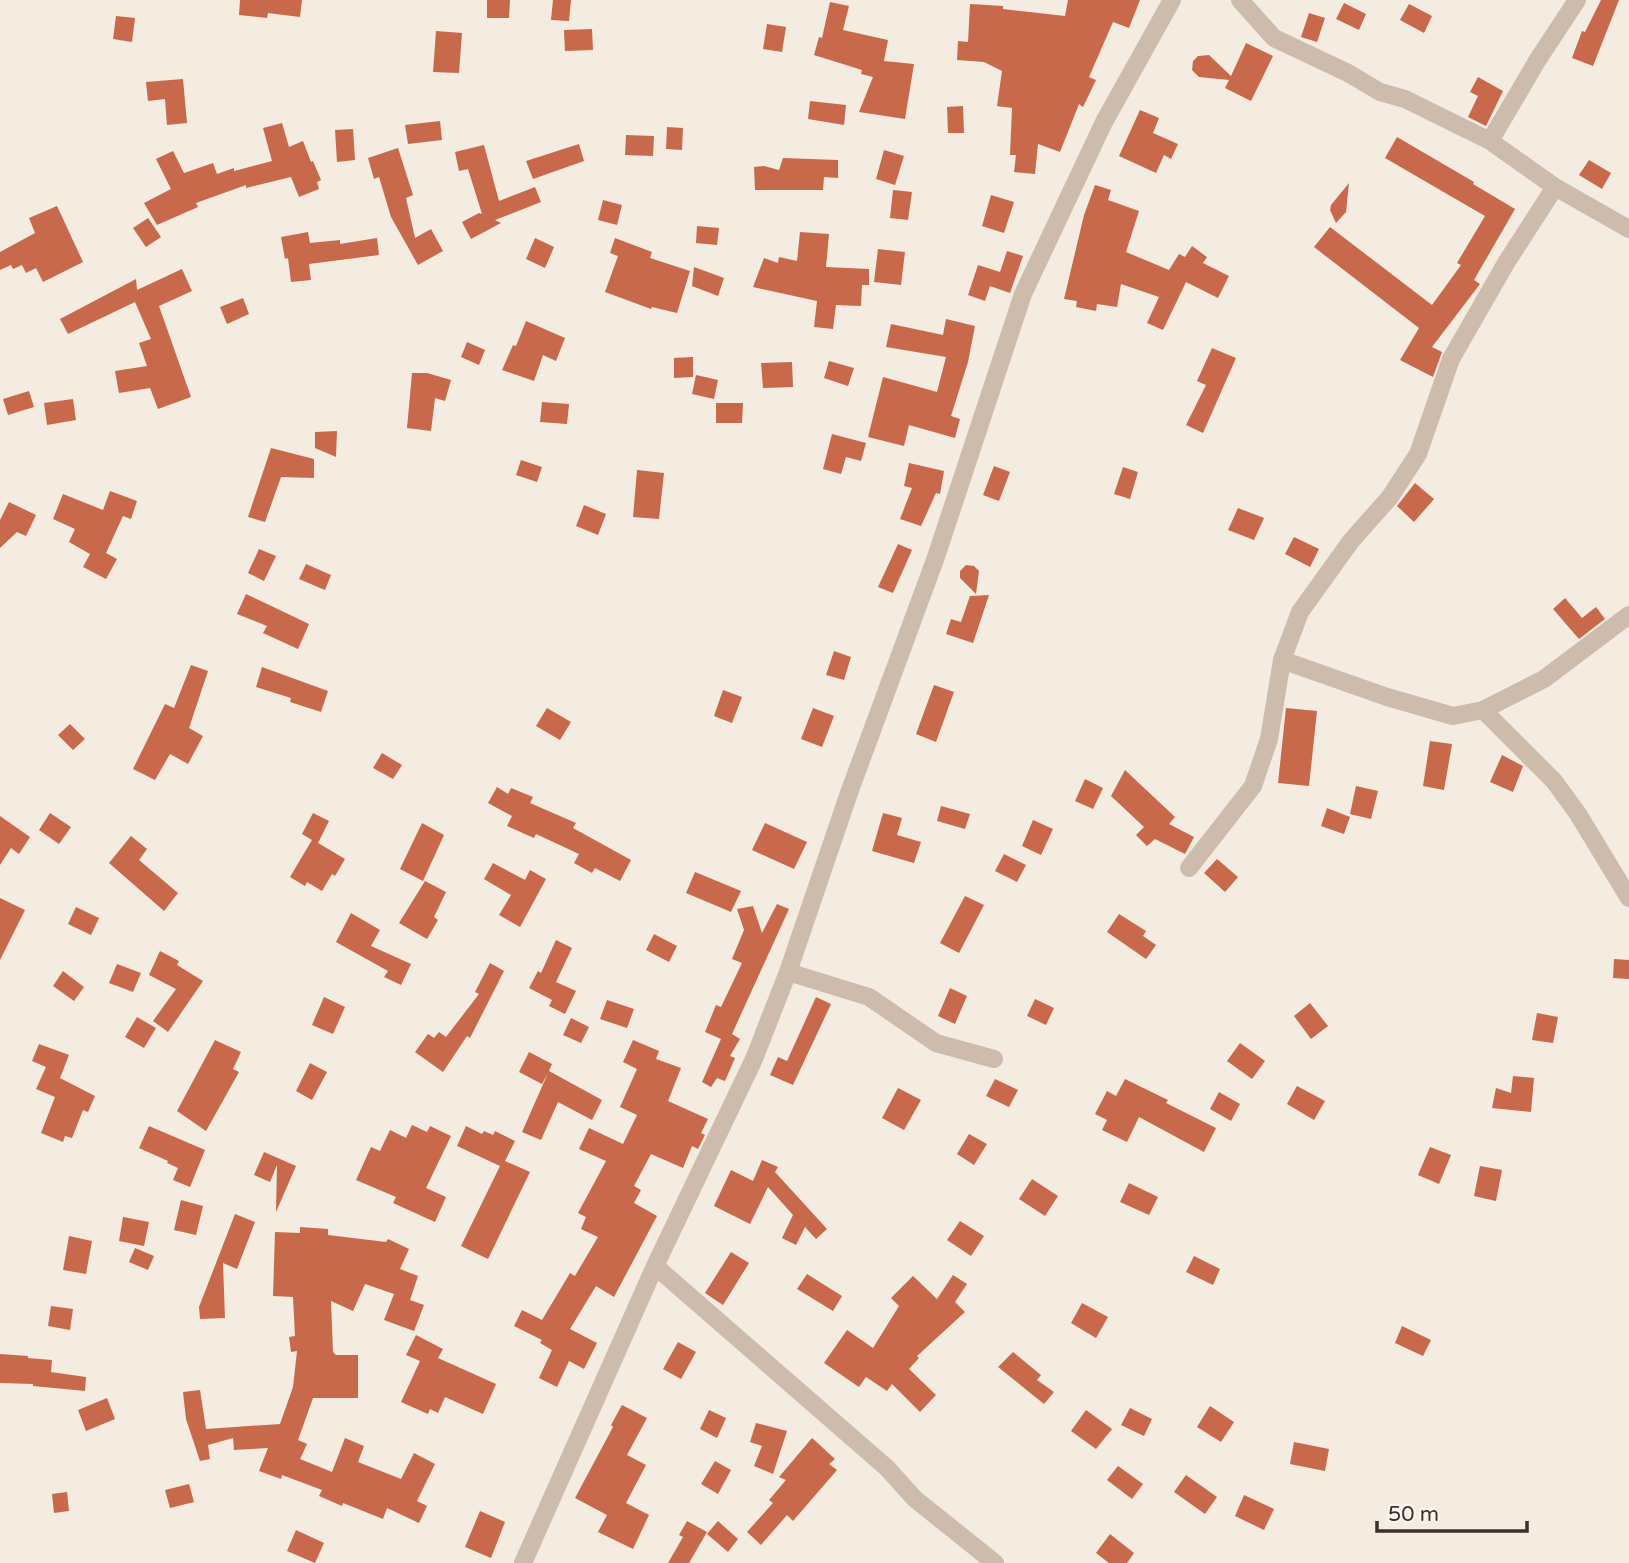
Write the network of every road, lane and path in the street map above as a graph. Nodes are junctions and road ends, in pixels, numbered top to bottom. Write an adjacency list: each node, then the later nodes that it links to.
1 (1172, 0): 12 (street)
2 (1240, 0): 4 (street)
3 (1577, 0): 4 (street)
4 (1490, 141): 5 (street)
5 (1555, 187): 6 (street); 8 (street)
6 (1629, 229)
7 (1629, 615): 9 (street)
8 (1282, 660): 9 (street); 10 (street)
9 (1483, 710): 11 (street)
10 (1189, 868)
11 (1629, 898)
12 (788, 972): 13 (street); 14 (street)
13 (994, 1059)
14 (654, 1266): 15 (street); 16 (street)
15 (523, 1563)
16 (995, 1563)

